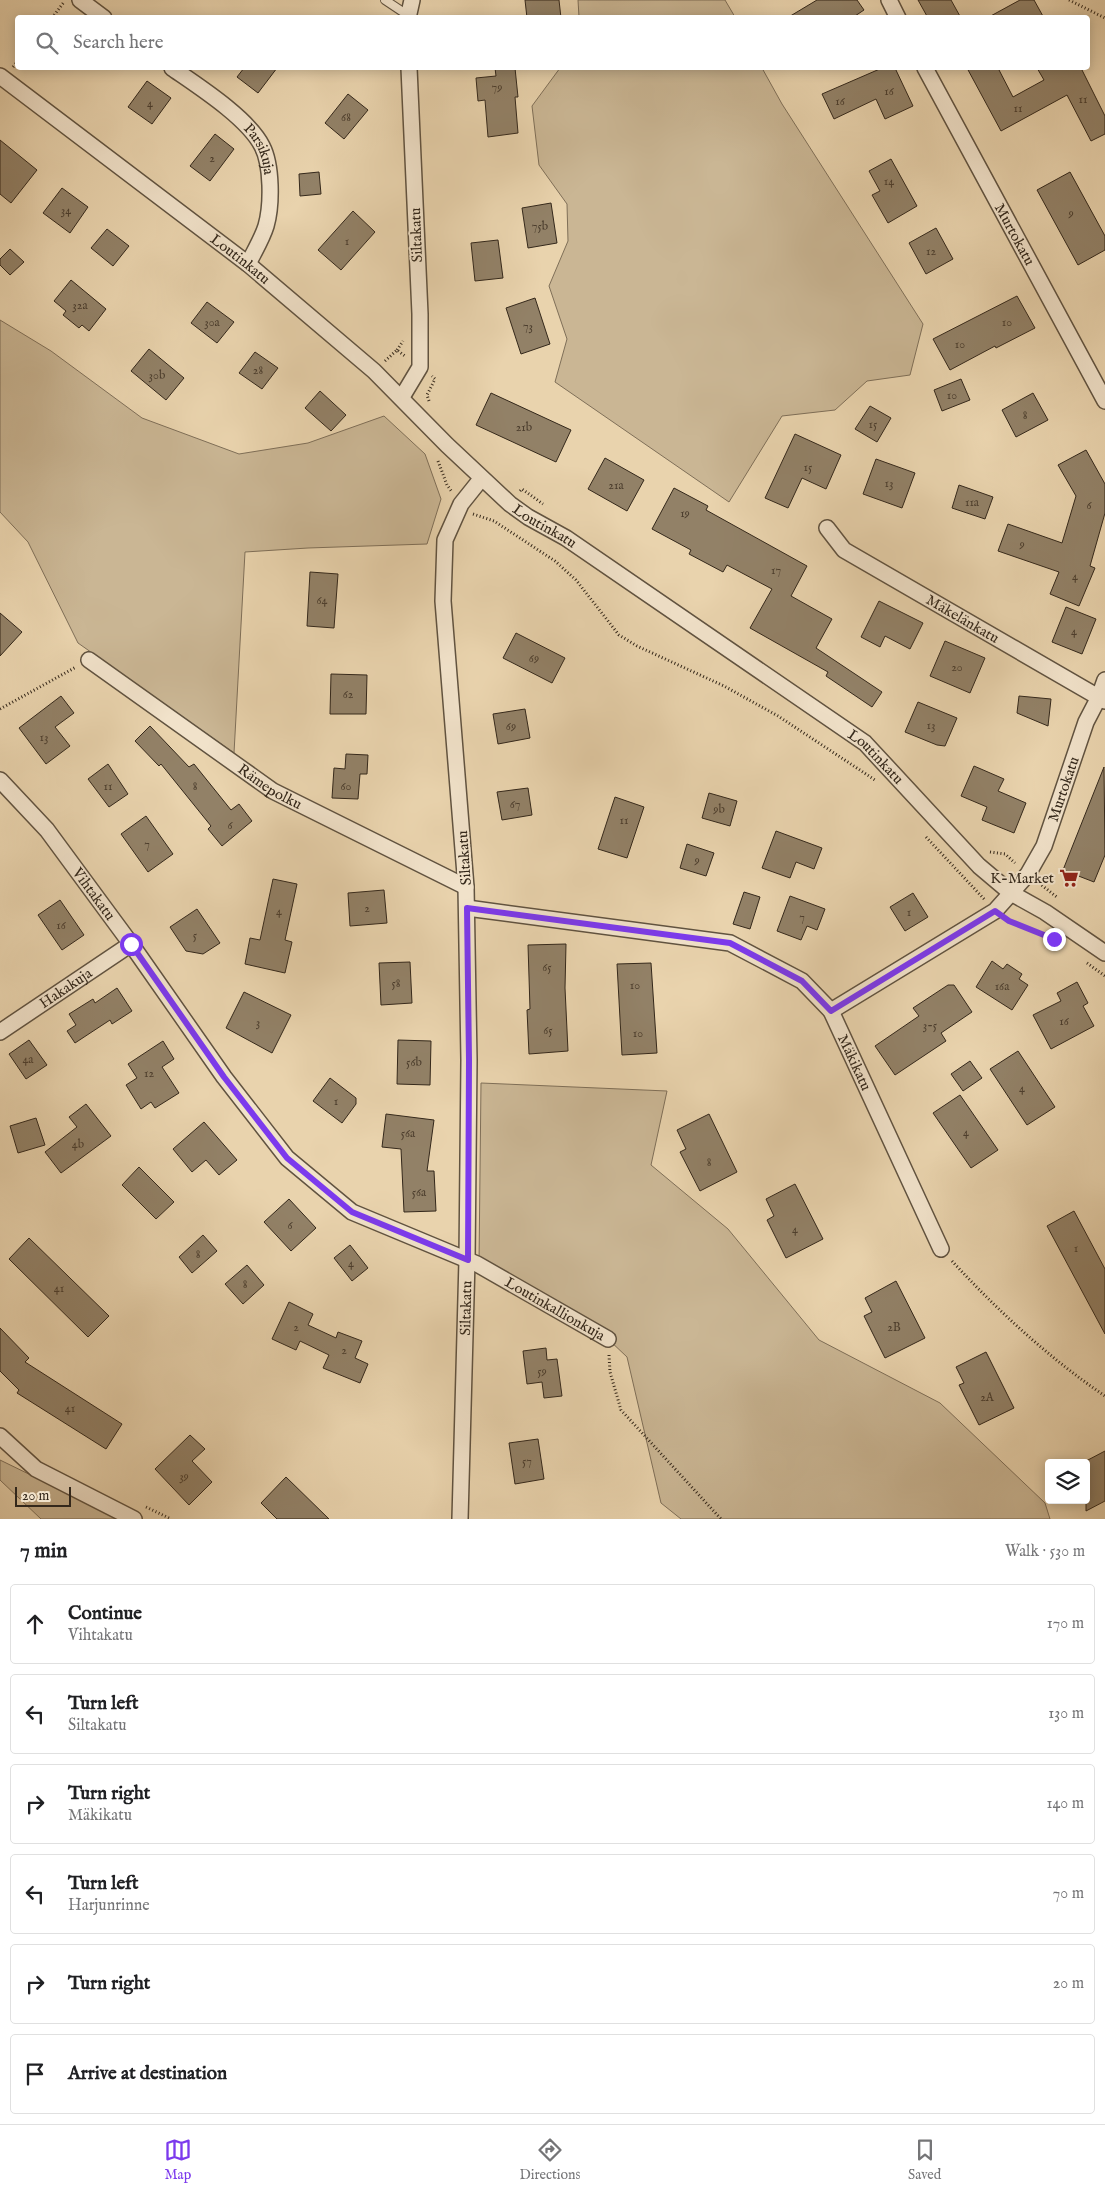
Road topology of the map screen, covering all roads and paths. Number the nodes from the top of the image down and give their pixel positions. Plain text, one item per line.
1 (66, 0) edge
2 (80, 0) edge
3 (386, 0) edge
4 (412, 0) edge
5 (889, 0) edge
6 (1069, 0) edge
7 (54, 15) edge
8 (100, 15) edge
9 (405, 15) edge
10 (408, 15) edge
11 (896, 15) edge
12 (1105, 18) edge
13 (175, 70) edge
14 (409, 70) edge
15 (926, 70) edge
16 (0, 76) edge
17 (248, 264) junction
18 (420, 367) junction
19 (402, 398) junction
20 (1105, 401) edge
21 (430, 407) dead end
22 (482, 479) junction
23 (515, 484) dead end
24 (522, 489) dead end
25 (827, 528) dead end
26 (89, 660) joint
27 (1105, 680) edge
28 (1102, 699) edge
29 (0, 709) edge
30 (0, 780) edge
31 (1005, 854) dead end
32 (1028, 874) junction
33 (466, 887) junction
34 (1011, 893) junction
35 (1063, 903) dead end
36 (467, 908) junction
37 (995, 911) junction
38 (1054, 939) dead end
39 (131, 944) junction
40 (1105, 953) edge
41 (1083, 960) dead end
42 (1105, 976) edge
43 (831, 1011) junction
44 (0, 1032) edge
45 (941, 1250) joint
46 (468, 1260) junction
47 (608, 1339) joint
48 (1105, 1396) edge
49 (0, 1436) edge
50 (134, 1519) edge
51 (460, 1519) edge
52 (721, 1519) edge

1 - 7 path
2 - 8 street
3 - 9 lane
4 - 10 street
5 - 11 street
6 - 12 path
13 - 17 street, Parsikuja
14 - 18 street, Siltakatu
15 - 20 street, Murtokatu
16 - 17 street, Loutinkatu
17 - 19 street, Loutinkatu
18 - 19 street
18 - 21 path
19 - 22 street, Loutinkatu
22 - 33 street, Siltakatu
22 - 34 street, Loutinkatu
23 - 24 path
25 - 28 street, Mäkelänkatu
26 - 29 path
26 - 33 street, Rämepolku
27 - 28 street, Murtokatu
28 - 32 street, Murtokatu
30 - 39 street, Vihtakatu
31 - 32 path
32 - 34 street, Murtokatu
32 - 35 path
33 - 36 street, Siltakatu
34 - 37 street, Murtokatu
34 - 40 street, Loutinkatu
36 - 43 street, Mäkikatu
36 - 46 street, Siltakatu
37 - 38 path
37 - 43 street, Murtokatu
39 - 44 street, Hakakuja
39 - 46 street, Vihtakatu
41 - 42 path
43 - 45 street, Mäkikatu
45 - 48 path
46 - 47 street, Loutinkallionkuja
46 - 51 street, Siltakatu
47 - 52 path, Loutinkallionkuja
49 - 50 street

